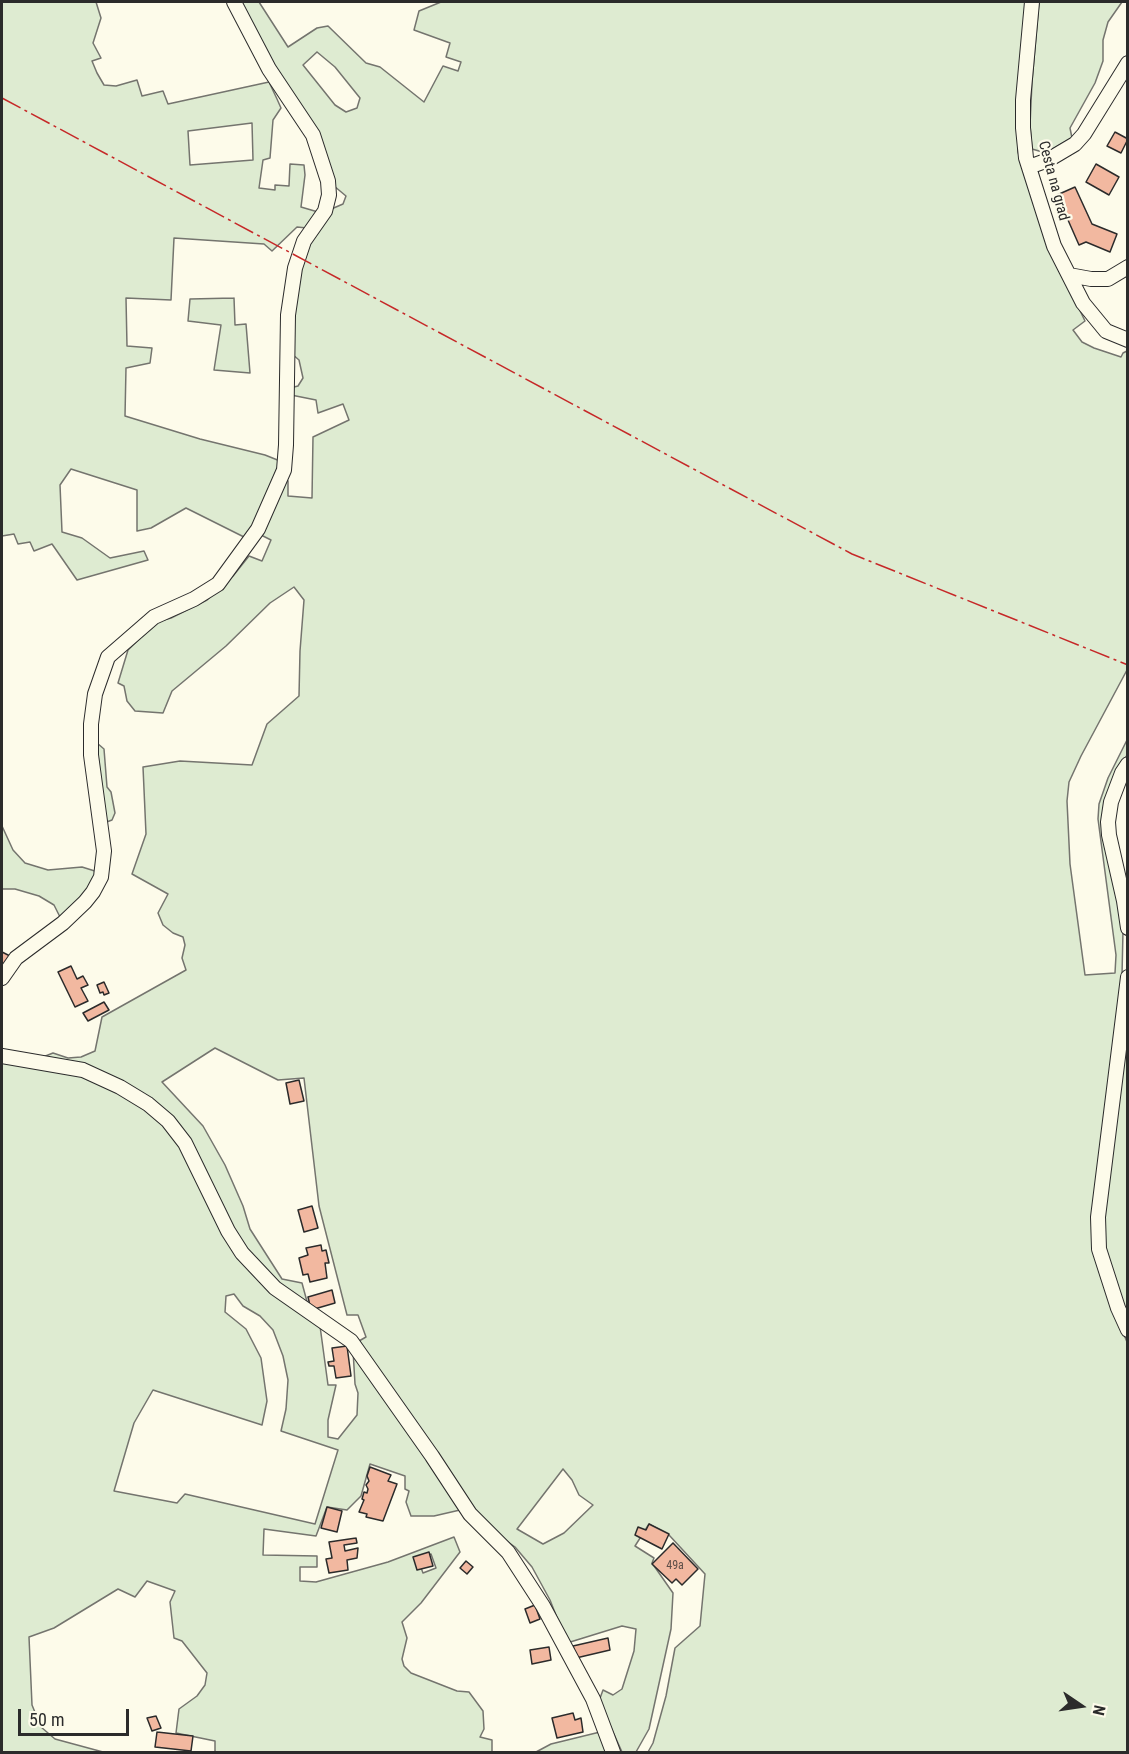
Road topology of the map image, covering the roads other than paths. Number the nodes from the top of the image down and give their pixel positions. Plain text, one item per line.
1 (234, 2) edge
2 (1032, 2) edge
3 (1128, 63) edge
4 (1029, 167) junction
5 (1128, 267) edge
6 (1069, 275) junction
7 (1128, 340) edge
8 (1128, 764) edge
9 (1128, 928) edge
10 (1128, 977) edge
11 (2, 978) edge
12 (2, 1056) edge
13 (1128, 1330) edge
14 (613, 1752) edge

1 - 11 street
2 - 4 street, Cesta na grad
3 - 4 street
4 - 6 street, Cesta na grad
5 - 6 street
6 - 7 street, Cesta na grad
8 - 9 street
10 - 13 street
12 - 14 street

